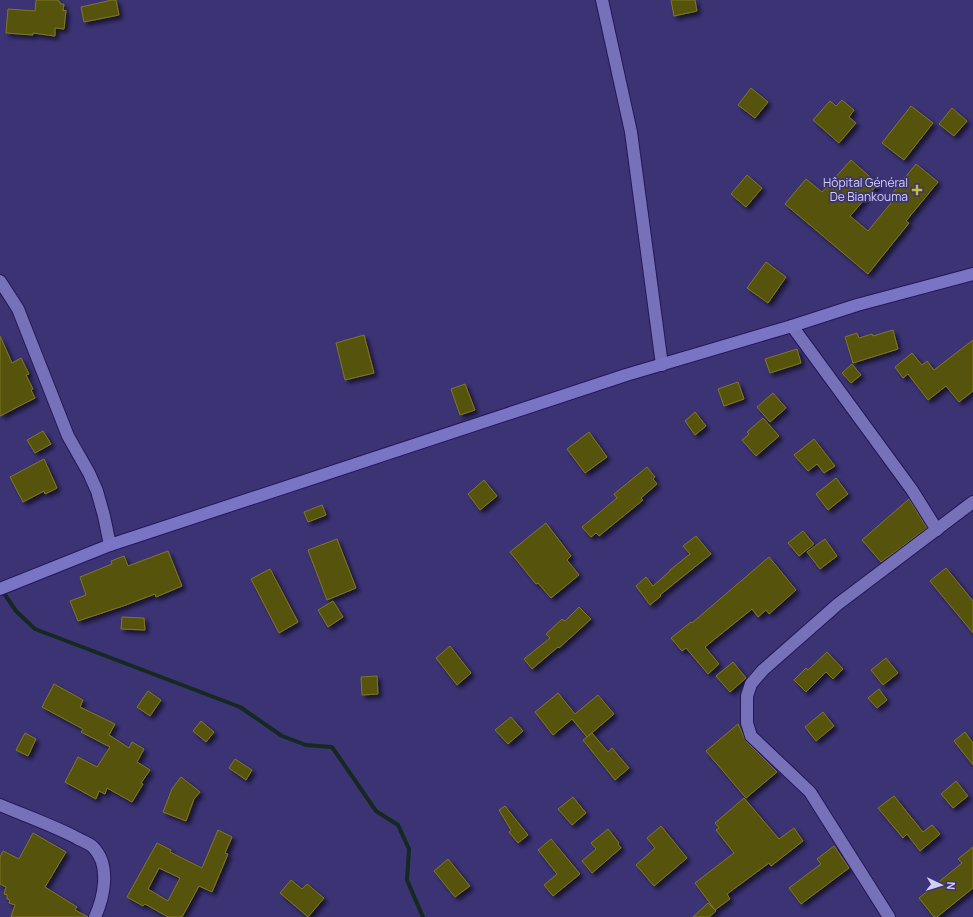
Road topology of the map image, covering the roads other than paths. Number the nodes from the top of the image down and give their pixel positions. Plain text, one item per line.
1 (602, 0) edge
2 (972, 277) edge
3 (0, 281) edge
4 (792, 326) junction
5 (662, 365) junction
6 (973, 502) edge
7 (936, 530) junction
8 (110, 545) junction
9 (0, 589) edge
10 (0, 805) edge
11 (95, 917) edge
12 (889, 917) edge

1 - 5 street
2 - 4 street
3 - 8 street
4 - 5 street
4 - 7 street
5 - 8 street
6 - 7 street
7 - 12 street
8 - 9 street
10 - 11 street

